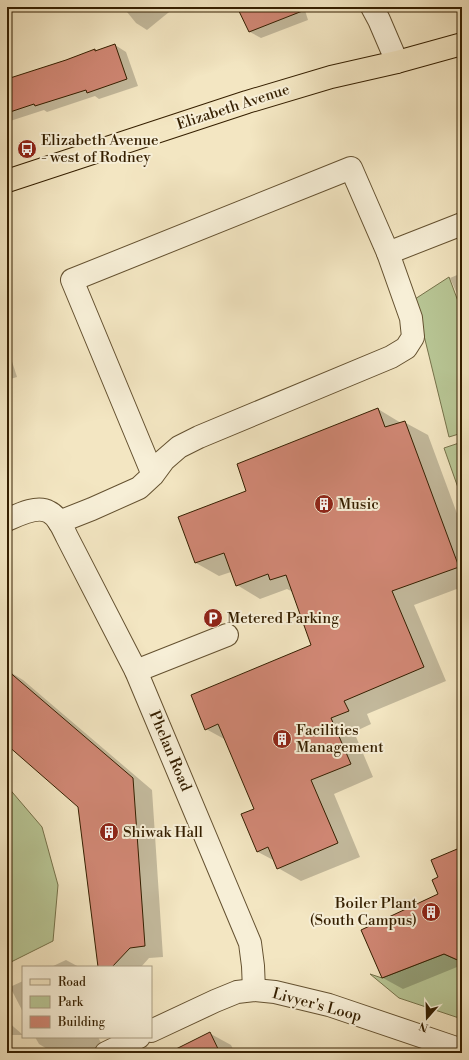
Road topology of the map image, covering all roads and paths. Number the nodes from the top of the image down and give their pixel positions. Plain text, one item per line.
1 (372, 7) edge
2 (462, 44) edge
3 (396, 62) junction
4 (7, 181) edge
5 (462, 224) edge
6 (388, 253) junction
7 (153, 475) junction
8 (7, 520) edge
9 (59, 522) junction
10 (228, 635) dead end
11 (136, 670) junction
12 (254, 990) junction
13 (152, 1031) edge
14 (137, 1038) edge
15 (462, 1050) edge
16 (106, 1053) edge

1 - 3 street
2 - 3 main road, Elizabeth Avenue
3 - 4 main road, Elizabeth Avenue
5 - 6 street
6 - 7 street
6 - 7 street
7 - 9 street
8 - 9 street
9 - 11 street, Phelan Road
10 - 11 street
11 - 12 street, Phelan Road
12 - 13 street, Livyer's Loop
12 - 15 street, Livyer's Loop
14 - 16 street

